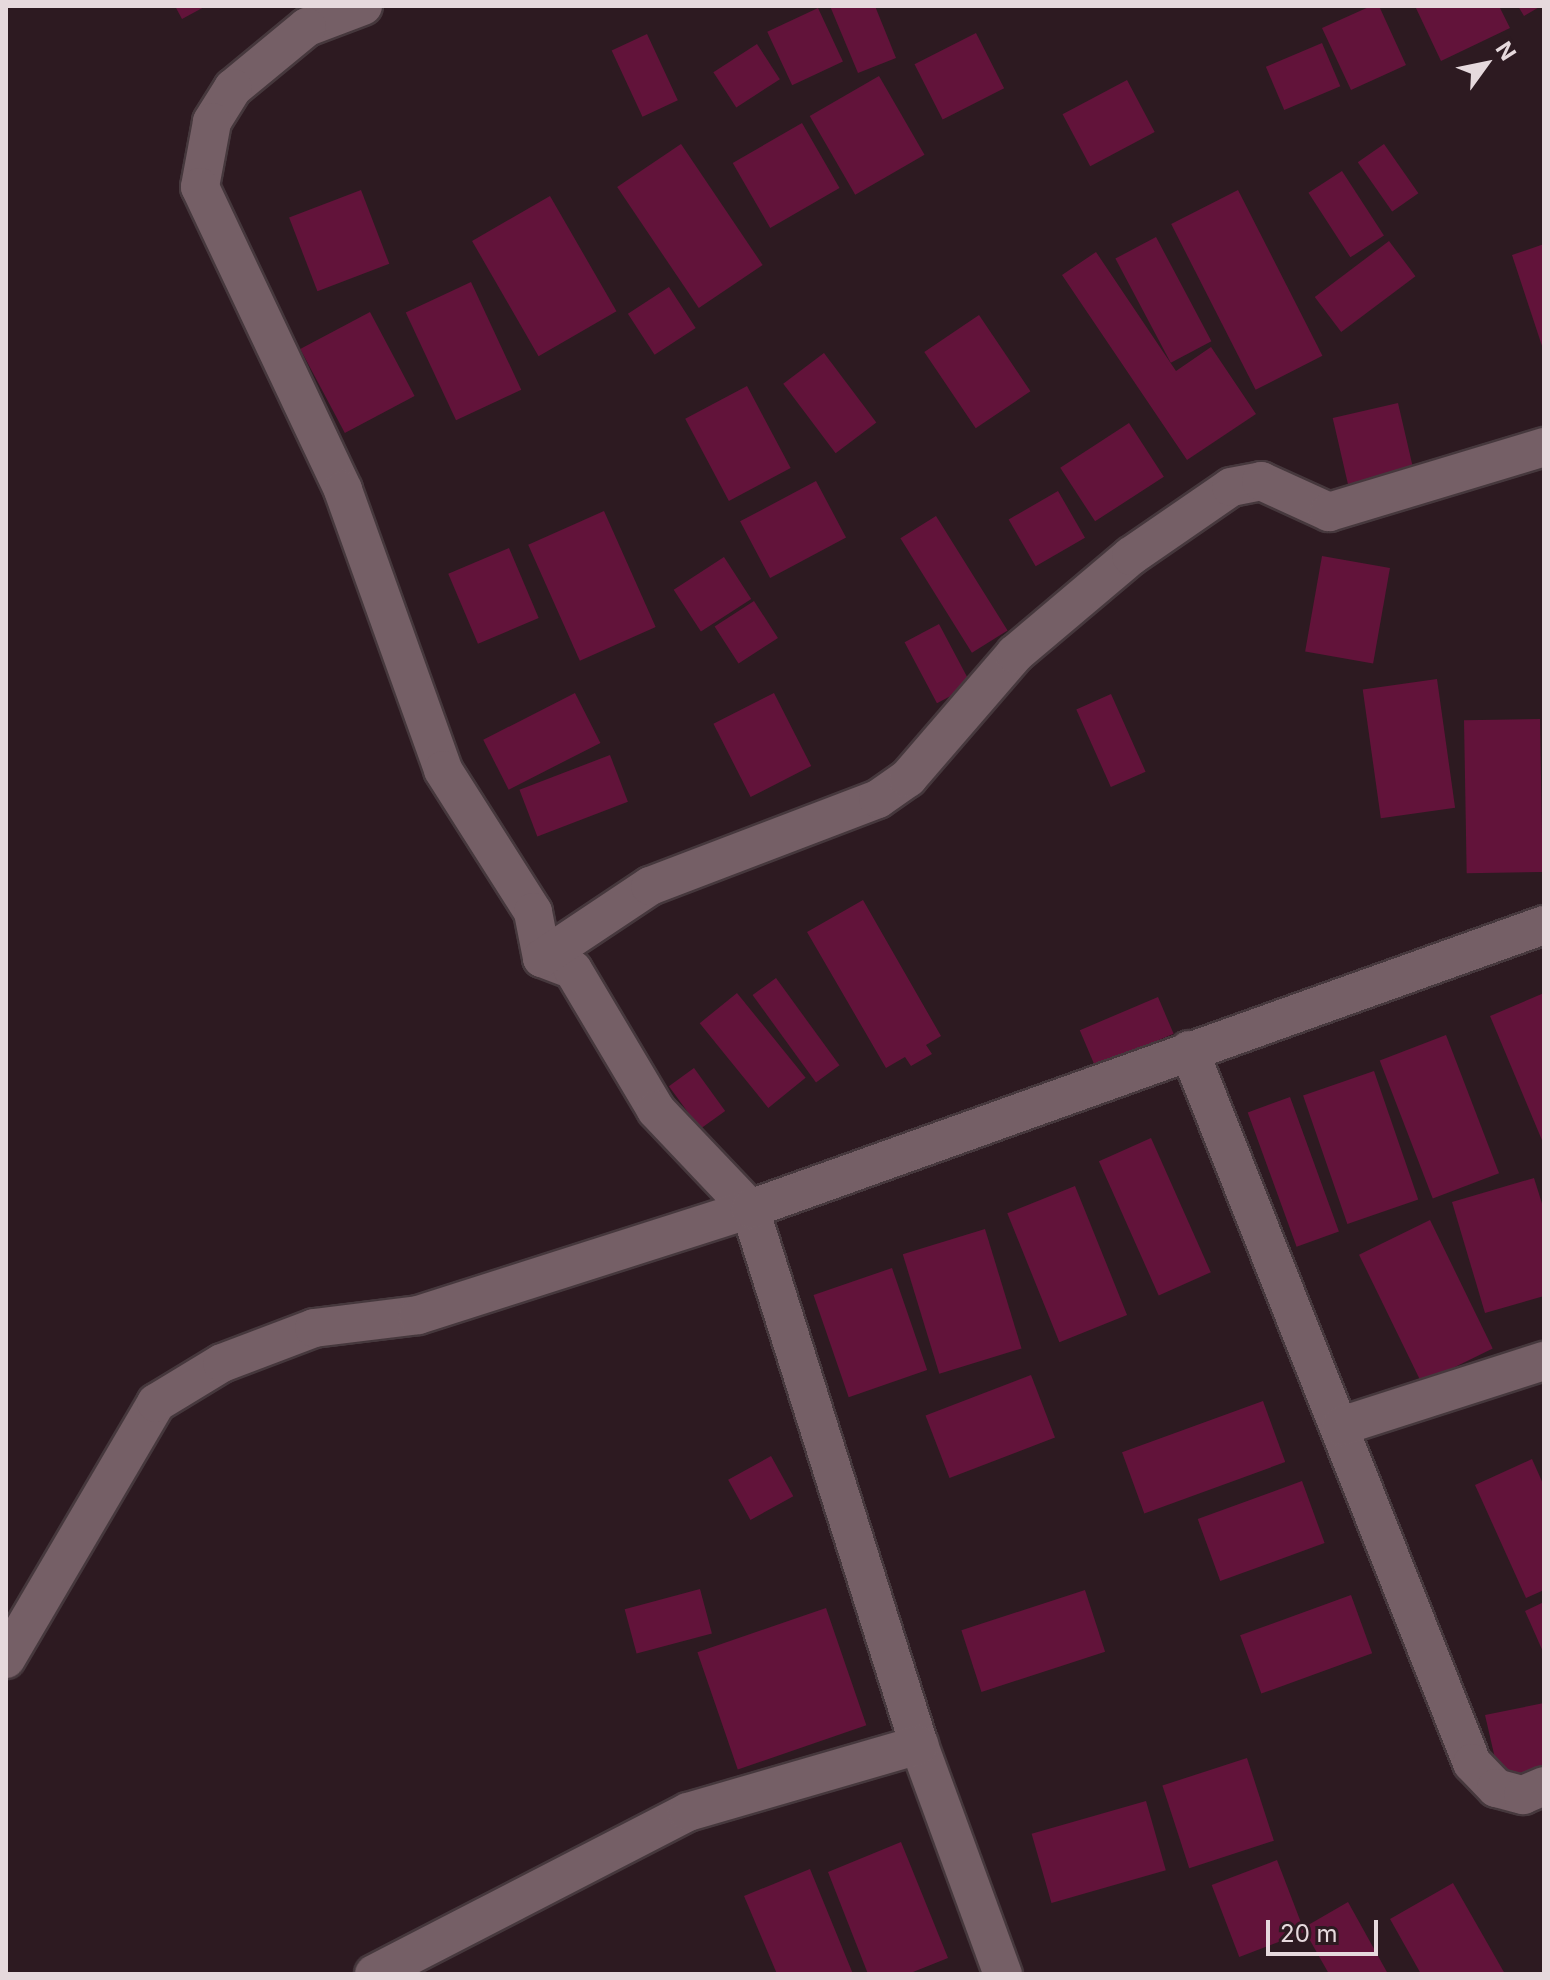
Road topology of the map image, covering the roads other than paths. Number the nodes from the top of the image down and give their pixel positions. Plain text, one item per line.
1 (363, 6) edge
2 (1544, 447) edge
3 (1544, 925) edge
4 (542, 958) junction
5 (1189, 1050) junction
6 (750, 1209) junction
7 (1544, 1361) edge
8 (1341, 1426) junction
9 (6, 1659) edge
10 (919, 1745) junction
11 (1544, 1786) edge
12 (374, 1974) edge
13 (1003, 1974) edge

1 - 4 street
2 - 4 street
3 - 5 street
4 - 6 street
5 - 6 street
5 - 8 street
6 - 9 street
6 - 10 street
7 - 8 street
8 - 11 street
10 - 12 street
10 - 13 street

